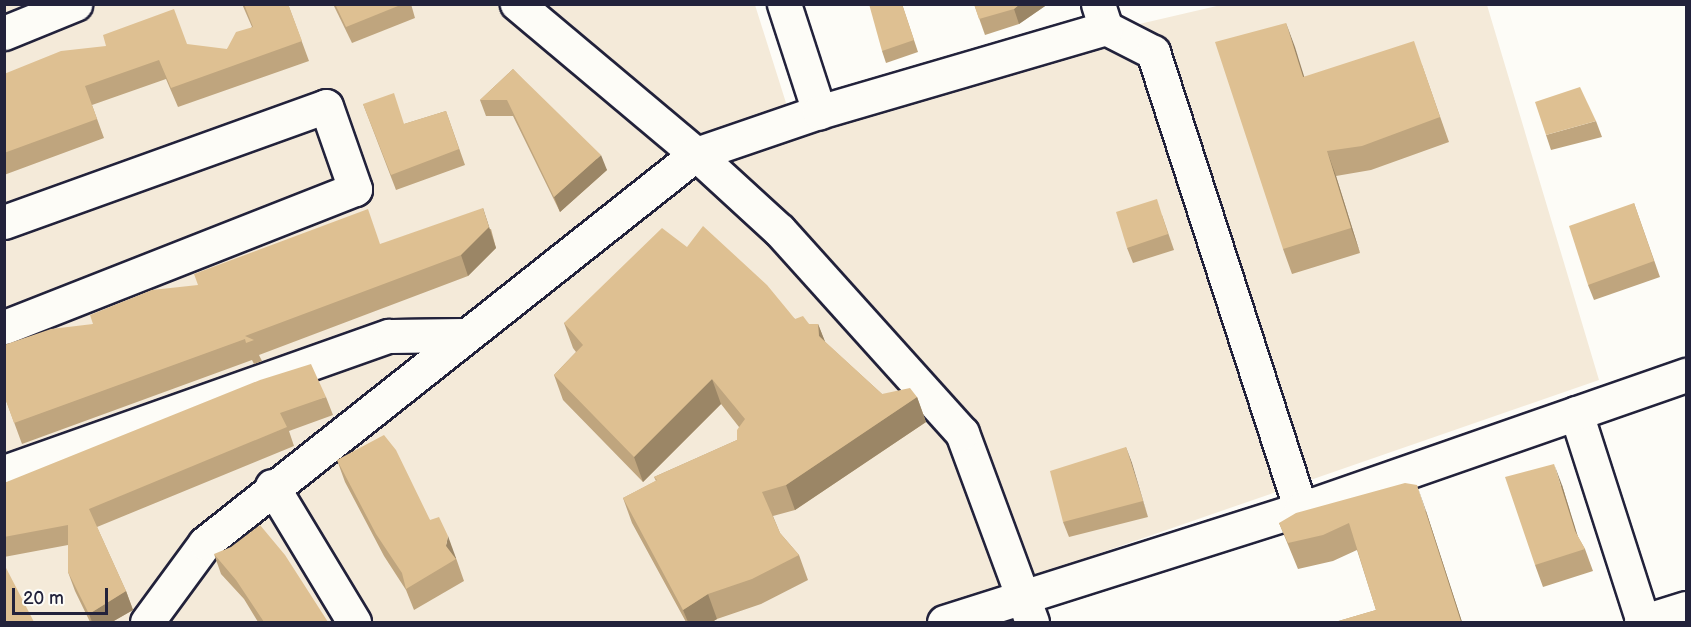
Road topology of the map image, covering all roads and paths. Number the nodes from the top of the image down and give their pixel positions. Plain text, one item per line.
1 (75, 4) edge
2 (517, 4) edge
3 (784, 4) edge
4 (1102, 16) edge
5 (4, 33) edge
6 (819, 112) junction
7 (696, 154) junction
8 (4, 222) edge
9 (4, 327) edge
10 (465, 335) junction
11 (1686, 375) edge
12 (1576, 413) junction
13 (4, 472) edge
14 (272, 486) junction
15 (1301, 509) junction
16 (1686, 608) edge
17 (1028, 610) edge
18 (147, 622) edge
19 (354, 622) edge
20 (944, 622) edge
21 (1642, 622) edge

1 - 5 street
2 - 7 street
3 - 6 street
4 - 6 street
4 - 15 street
6 - 7 street
7 - 10 street
7 - 17 street
8 - 9 street
10 - 13 street
10 - 14 street
11 - 12 street
12 - 15 street
12 - 21 street
14 - 18 street
14 - 19 street
15 - 17 street
16 - 21 street
17 - 20 street

